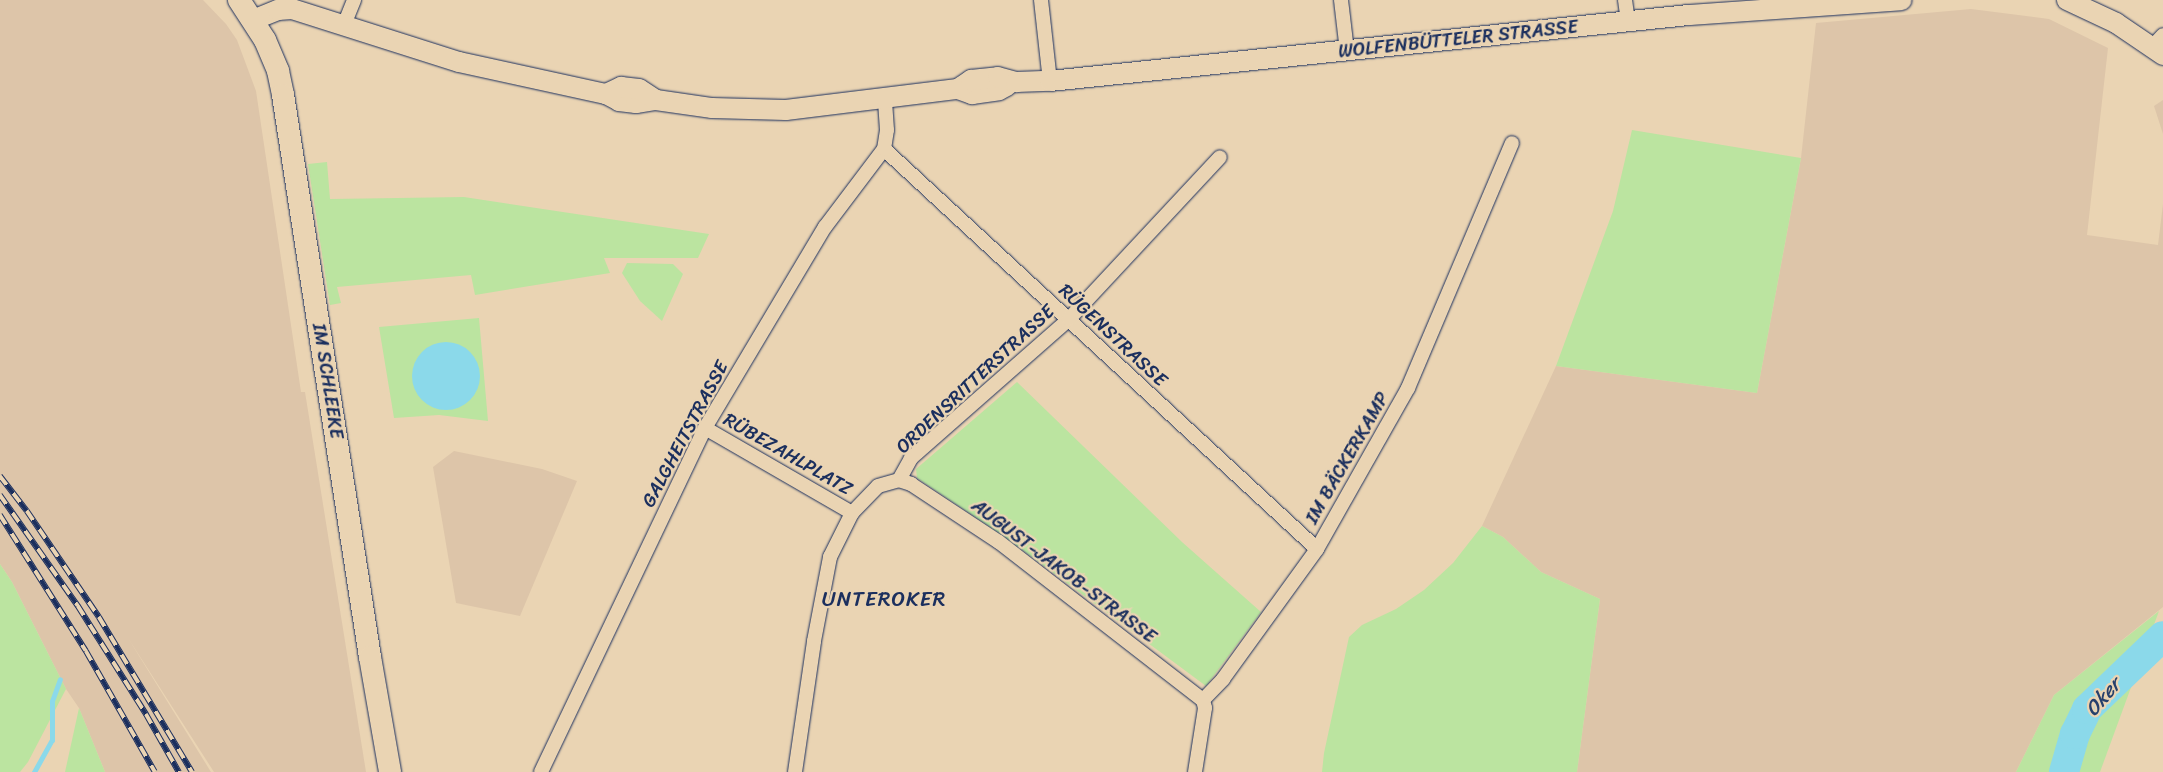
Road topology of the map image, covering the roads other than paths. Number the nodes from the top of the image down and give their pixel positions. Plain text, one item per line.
1 (239, 0) edge
2 (354, 0) edge
3 (1041, 0) edge
4 (1341, 0) edge
5 (1625, 0) edge
6 (1901, 0) edge
7 (2067, 0) edge
8 (253, 20) junction
9 (1628, 22) junction
10 (344, 26) junction
11 (2159, 46) edge
12 (1347, 51) junction
13 (1050, 81) junction
14 (885, 99) junction
15 (1512, 143) dead end
16 (884, 149) junction
17 (1220, 157) dead end
18 (1069, 319) junction
19 (705, 428) junction
20 (899, 480) junction
21 (852, 513) junction
22 (1317, 549) junction
23 (1203, 700) junction
24 (390, 772) edge
25 (541, 772) edge
26 (795, 772) edge
27 (1195, 772) edge

1 - 8 main road, IM SCHLEEKE
2 - 10 street
3 - 13 street
4 - 12 street
5 - 9 street
6 - 9 main road, WOLFENBÜTTELER STRASSE
7 - 11 main road
8 - 10 main road, WOLFENBÜTTELER STRASSE
8 - 24 main road, IM SCHLEEKE
9 - 12 main road, WOLFENBÜTTELER STRASSE
10 - 14 main road, WOLFENBÜTTELER STRASSE
12 - 13 main road, WOLFENBÜTTELER STRASSE
13 - 14 main road, WOLFENBÜTTELER STRASSE
14 - 16 street
15 - 22 street, IM BÄCKERKAMP
16 - 18 street, RÜGENSTRASSE
16 - 19 street, GALGHEITSTRASSE
17 - 18 street, ORDENSRITTERSTRASSE
18 - 20 street, ORDENSRITTERSTRASSE
18 - 22 street, RÜGENSTRASSE
19 - 21 street, RÜBEZAHLPLATZ
19 - 25 street, GALGHEITSTRASSE
20 - 21 street, ORDENSRITTERSTRASSE
20 - 23 street, AUGUST-JAKOB-STRASSE
21 - 26 street, ORDENSRITTERSTRASSE
22 - 23 street, IM BÄCKERKAMP
23 - 27 street

